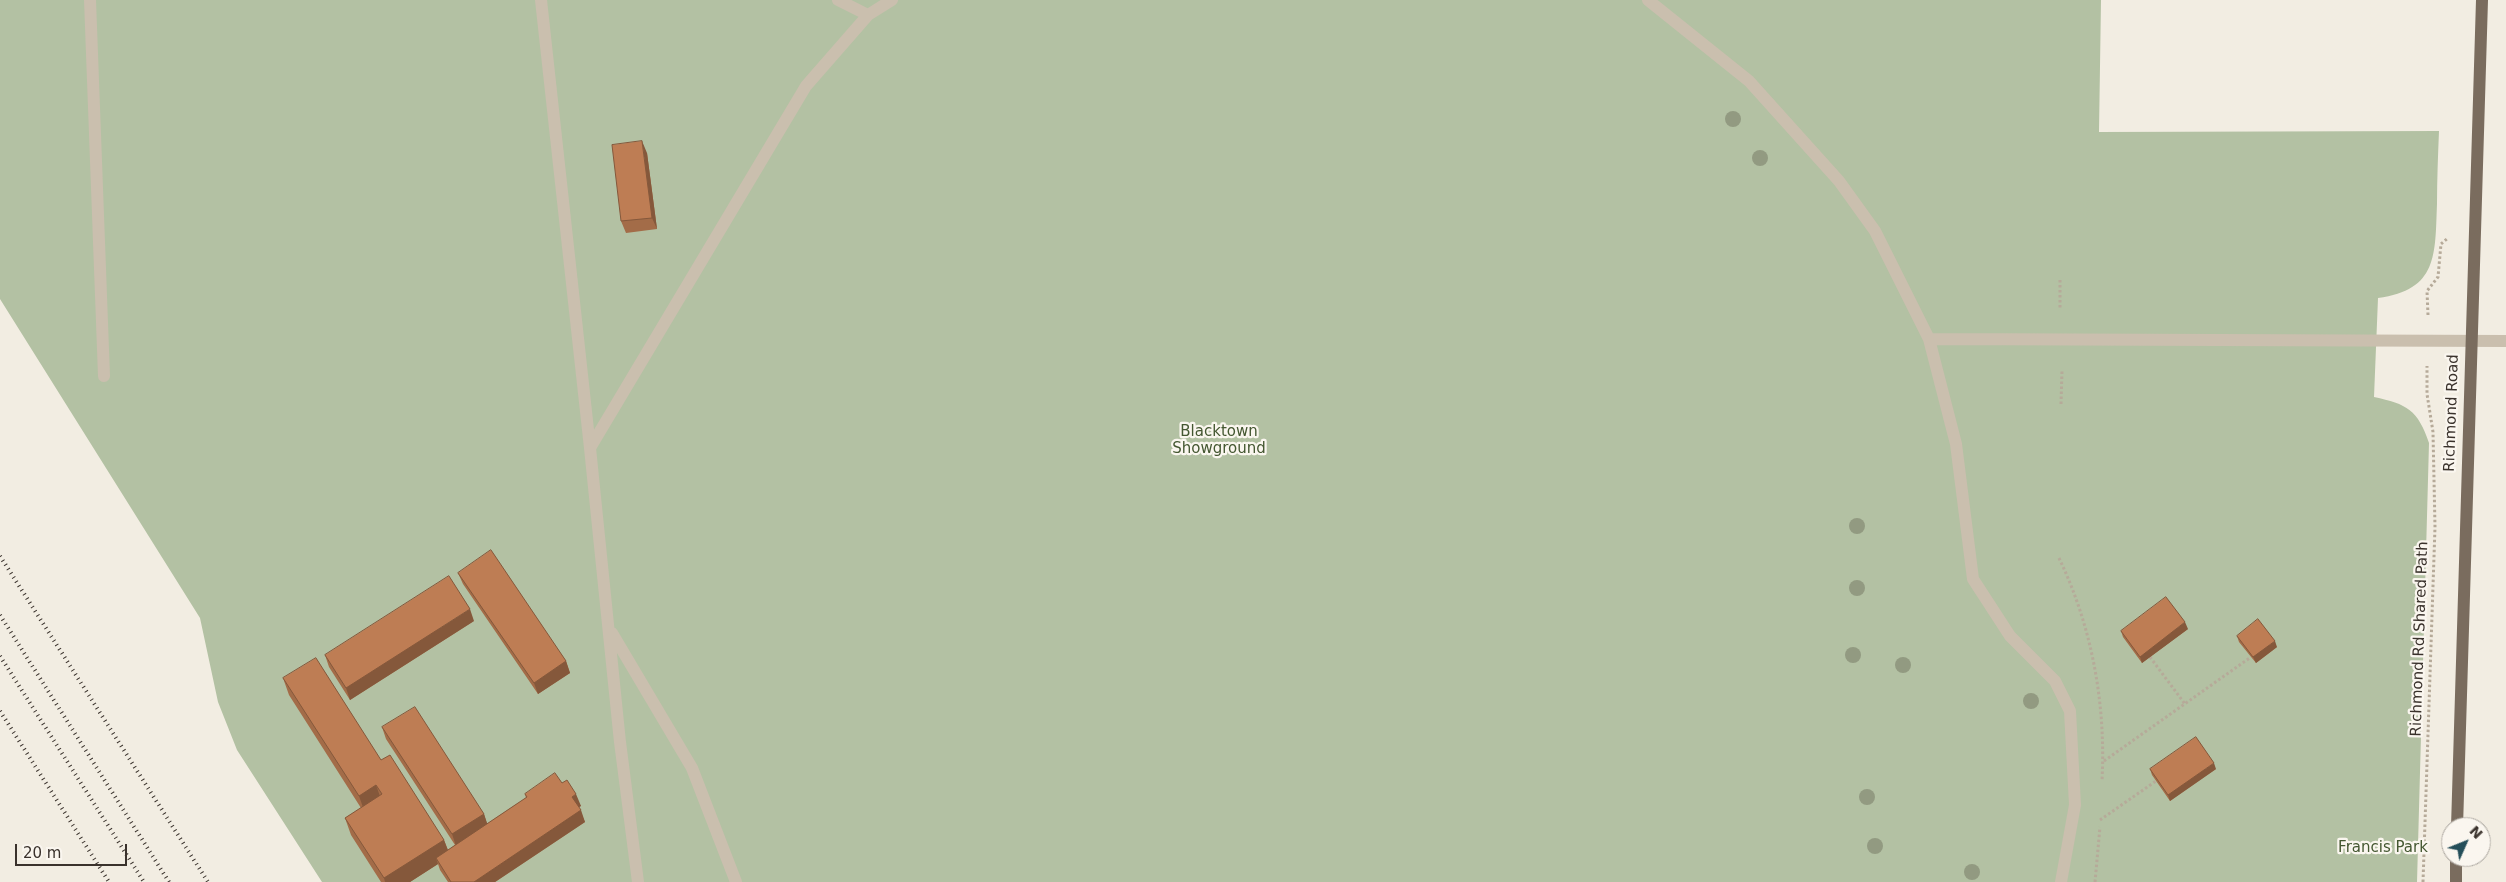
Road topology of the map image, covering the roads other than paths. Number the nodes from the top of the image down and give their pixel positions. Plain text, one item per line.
1 (90, 0) edge
2 (540, 0) edge
3 (838, 0) edge
4 (892, 0) edge
5 (1648, 0) edge
6 (2482, 0) edge
7 (868, 15) junction
8 (1929, 339) junction
9 (2471, 341) junction
10 (2506, 341) edge
11 (104, 376) dead end
12 (590, 448) junction
13 (609, 628) junction
14 (2457, 817) edge
15 (2456, 867) edge
16 (638, 882) edge
17 (736, 882) edge
18 (2061, 882) edge
19 (2456, 882) edge

1 - 11 lane
2 - 12 lane
3 - 7 lane
4 - 7 lane
5 - 8 lane
6 - 9 main road, Richmond Road
7 - 12 lane
8 - 9 lane
8 - 18 lane
9 - 10 lane
9 - 14 main road, Richmond Road
12 - 13 lane
13 - 16 lane
13 - 17 lane
15 - 19 main road

